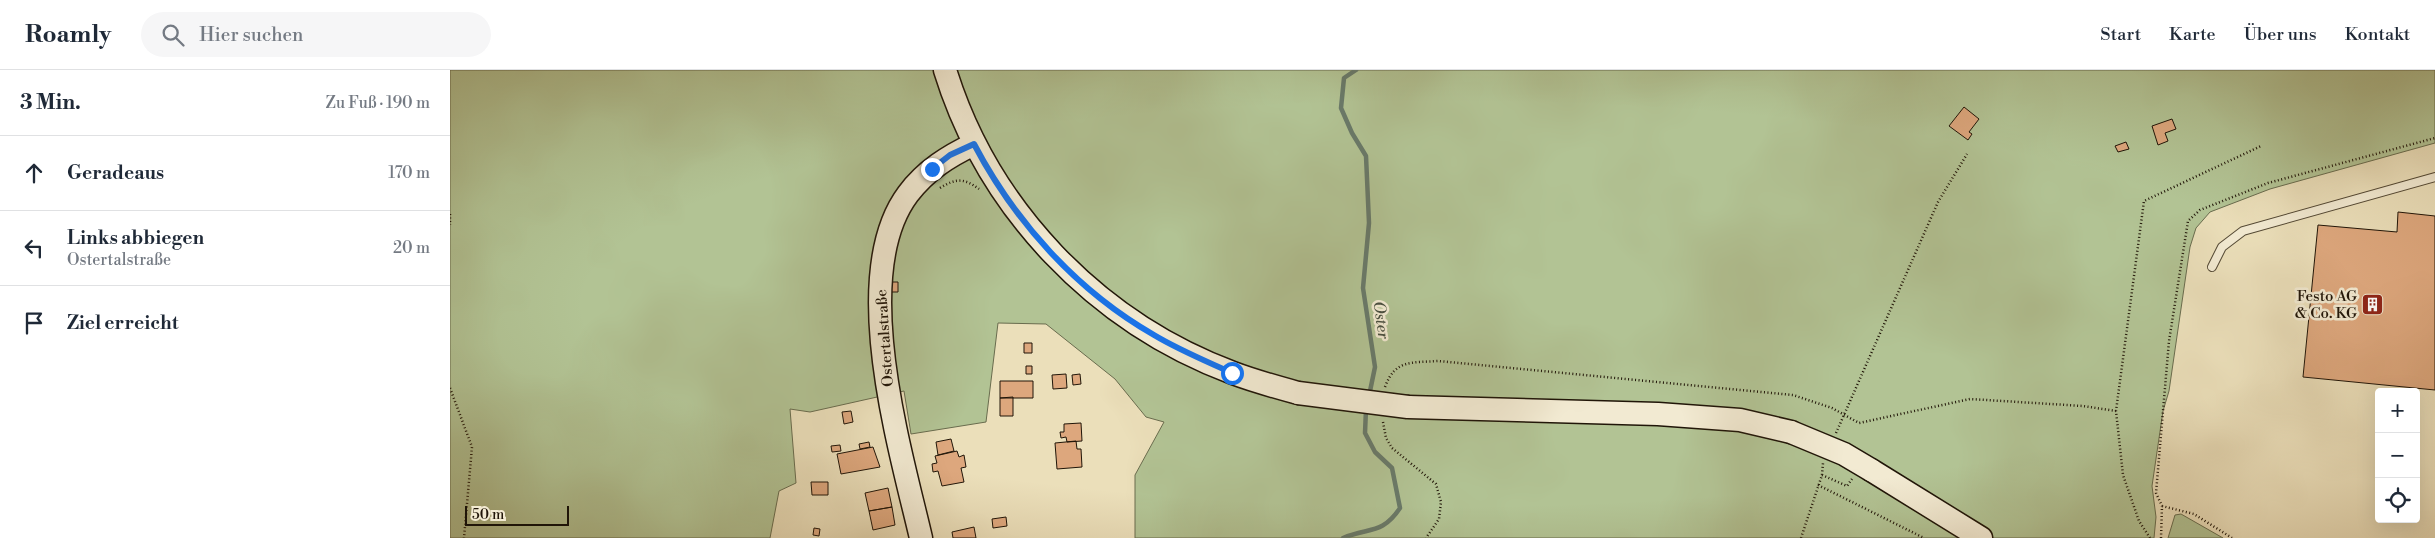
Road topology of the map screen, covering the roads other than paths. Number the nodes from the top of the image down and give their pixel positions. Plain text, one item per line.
1 (945, 70) edge
2 (974, 144) junction
3 (2435, 177) edge
4 (2212, 267) dead end
5 (921, 538) edge
6 (1981, 538) edge

1 - 2 main road
2 - 5 main road, Ostertalstraße
2 - 6 main road, bridge
3 - 4 lane

